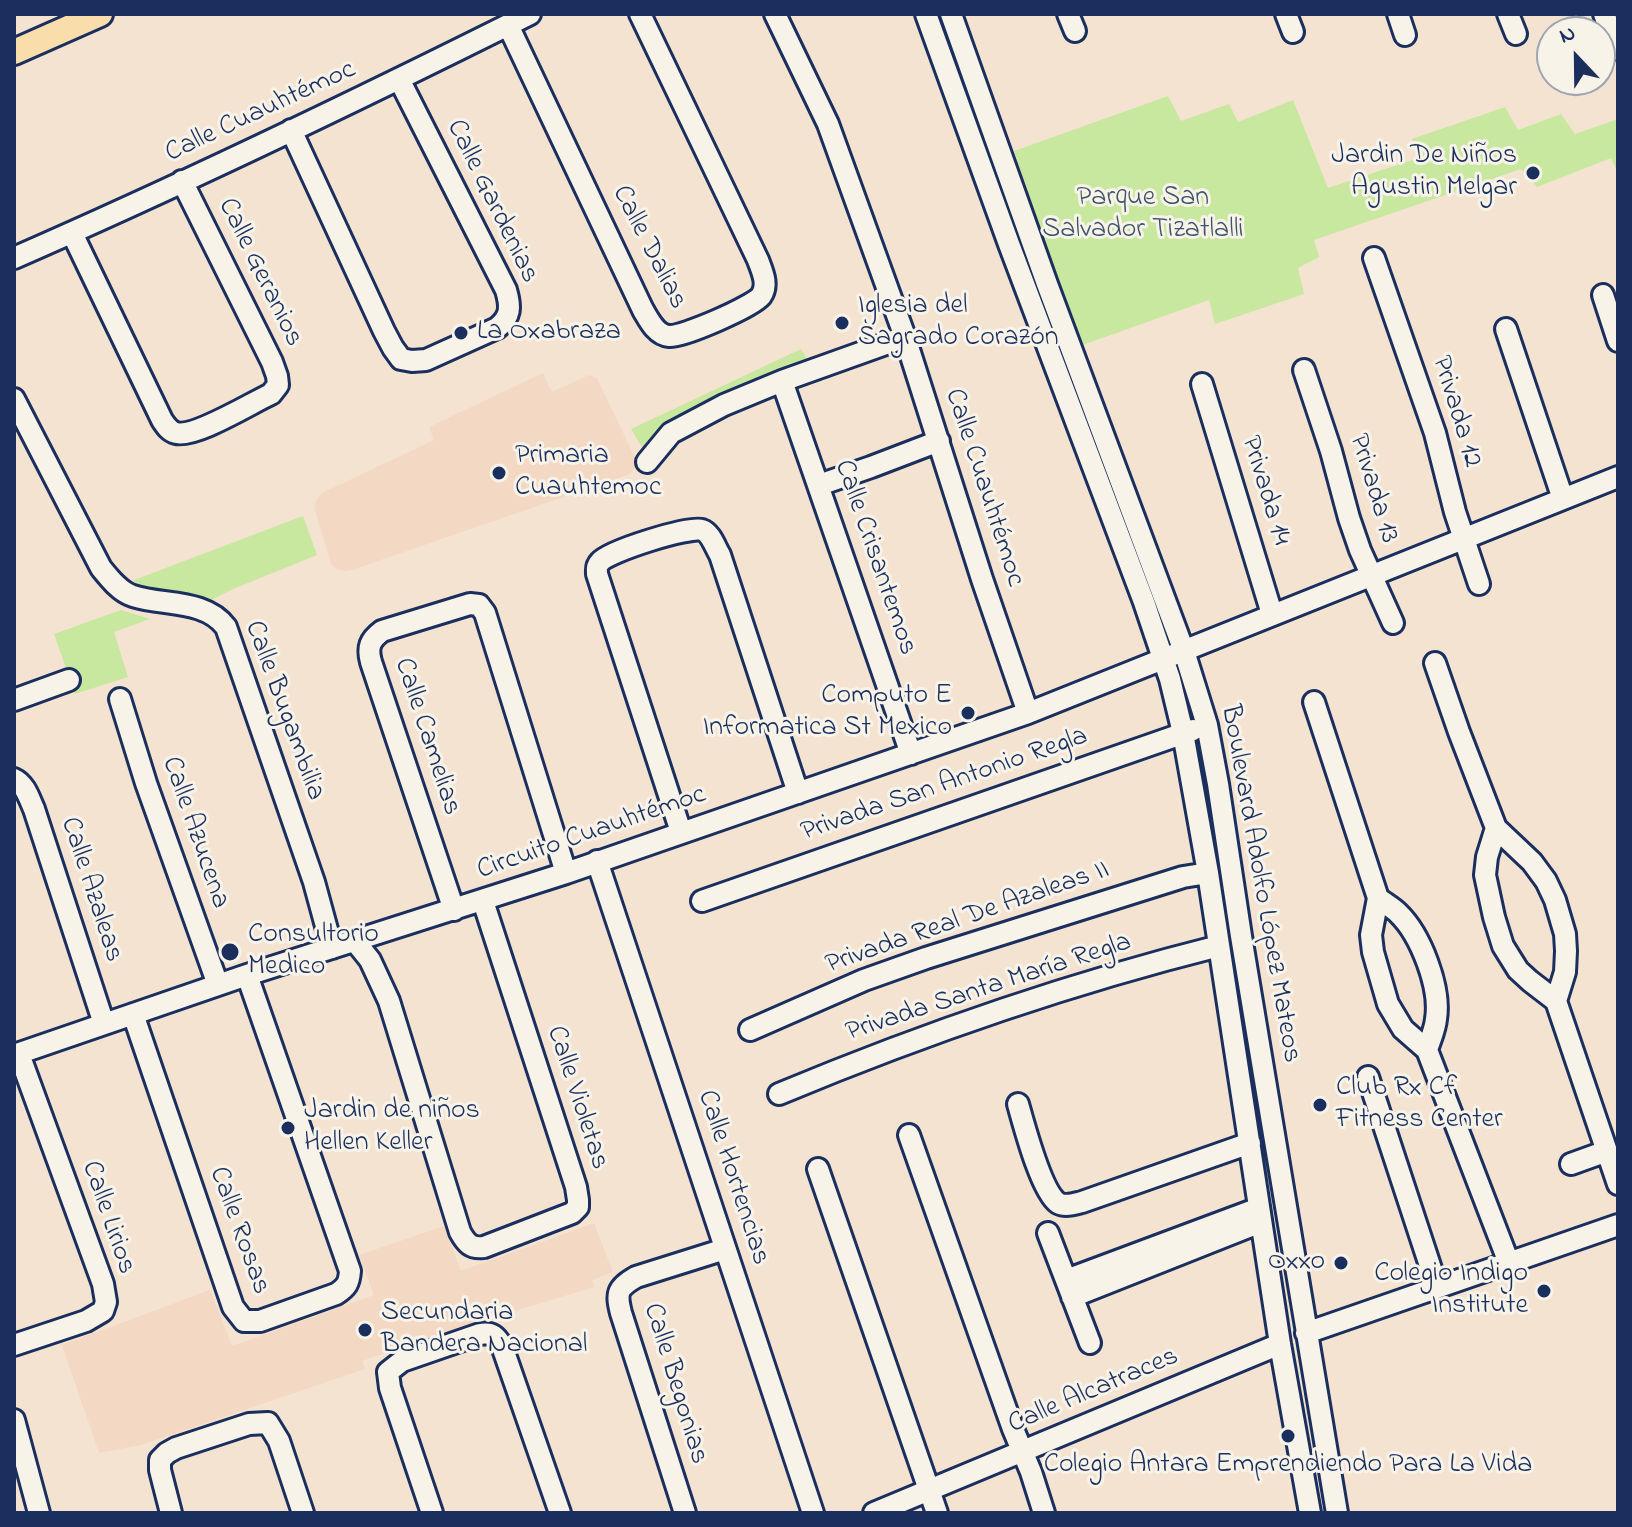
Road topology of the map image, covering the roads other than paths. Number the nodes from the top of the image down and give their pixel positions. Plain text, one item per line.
1 (100, 14) edge
2 (530, 14) edge
3 (640, 14) edge
4 (775, 14) edge
5 (926, 14) edge
6 (951, 14) edge
7 (1398, 14) edge
8 (1508, 14) edge
9 (1604, 14) edge
10 (508, 25) junction
11 (1516, 34) dead end
12 (1405, 35) dead end
13 (1618, 49) edge
14 (14, 52) edge
15 (399, 79) junction
16 (291, 130) junction
17 (182, 181) junction
18 (72, 233) junction
19 (1031, 237) junction
20 (1009, 244) junction
21 (14, 258) edge
22 (1374, 258) dead end
23 (1603, 295) dead end
24 (1506, 329) dead end
25 (905, 337) junction
26 (1618, 341) edge
27 (1304, 370) dead end
28 (782, 381) junction
29 (1202, 384) dead end
30 (14, 399) edge
31 (939, 441) junction
32 (647, 462) dead end
33 (1618, 477) edge
34 (819, 485) junction
35 (1563, 499) junction
36 (1464, 538) junction
37 (1371, 575) junction
38 (1479, 584) dead end
39 (1272, 614) junction
40 (1393, 623) dead end
41 (1184, 651) junction
42 (1164, 660) junction
43 (1435, 663) dead end
44 (69, 680) dead end
45 (120, 699) dead end
46 (14, 700) edge
47 (1314, 702) dead end
48 (1028, 713) junction
49 (1207, 725) junction
50 (1183, 733) junction
51 (911, 754) junction
52 (14, 779) edge
53 (798, 793) junction
54 (1496, 828) junction
55 (681, 832) junction
56 (597, 861) junction
57 (566, 873) junction
58 (1208, 873) junction
59 (1378, 898) junction
60 (483, 901) junction
61 (702, 901) dead end
62 (454, 910) junction
63 (354, 940) junction
64 (1219, 946) junction
65 (332, 948) junction
66 (247, 975) junction
67 (218, 985) junction
68 (1556, 1001) junction
69 (133, 1014) junction
70 (104, 1024) junction
71 (750, 1030) dead end
72 (1427, 1050) junction
73 (16, 1055) edge
74 (1368, 1077) dead end
75 (779, 1094) dead end
76 (1018, 1104) dead end
77 (909, 1135) dead end
78 (1250, 1143) junction
79 (1607, 1151) junction
80 (1571, 1164) dead end
81 (818, 1169) dead end
82 (1618, 1184) edge
83 (1260, 1215) junction
84 (1618, 1225) edge
85 (1048, 1233) dead end
86 (725, 1249) junction
87 (1509, 1263) junction
88 (1437, 1287) junction
89 (1069, 1289) junction
90 (1306, 1333) junction
91 (1090, 1343) dead end
92 (1280, 1344) junction
93 (14, 1345) edge
94 (16, 1431) edge
95 (1022, 1452) junction
96 (19, 1459) edge
97 (928, 1490) junction
98 (39, 1513) edge
99 (171, 1513) edge
100 (303, 1513) edge
101 (432, 1513) edge
102 (560, 1513) edge
103 (685, 1513) edge
104 (813, 1513) edge
105 (874, 1513) edge
106 (937, 1513) edge
107 (1044, 1513) edge
108 (1310, 1513) edge
109 (1337, 1513) edge

1 - 14 main road
2 - 10 street, Calle Cuauhtémoc
3 - 10 street, Calle Dalias
4 - 25 street, Calle Cuauhtémoc
5 - 20 street, Boulevard Adolfo López Mateos
6 - 19 street, Boulevard Adolfo López Mateos
7 - 12 street
8 - 11 street
9 - 13 street
10 - 15 street, Calle Cuauhtémoc
15 - 16 street, Calle Cuauhtémoc
15 - 16 street, Calle Gardenias
16 - 17 street, Calle Cuauhtémoc
17 - 18 street, Calle Cuauhtémoc
17 - 18 street, Calle Geranios
18 - 21 street, Calle Cuauhtémoc
19 - 20 street
19 - 41 street, Boulevard Adolfo López Mateos
20 - 42 street, Boulevard Adolfo López Mateos
22 - 36 street, Privada 12
23 - 26 street
24 - 35 street
25 - 28 street
25 - 31 street, Calle Cuauhtémoc
27 - 37 street, Privada 13
28 - 32 street
28 - 34 street, Calle Crisantemos
29 - 39 street, Privada 14
30 - 65 street, Calle Bugambilia
31 - 34 street
31 - 48 street, Calle Cuauhtémoc
33 - 35 street
34 - 51 street, Calle Crisantemos
35 - 36 street
36 - 37 street
36 - 38 street, Privada 12
37 - 39 street
37 - 40 street, Privada 13
39 - 41 street
41 - 42 street, Circuito Cuauhtémoc
41 - 49 street, Boulevard Adolfo López Mateos
42 - 48 street, Circuito Cuauhtémoc
42 - 50 street, Boulevard Adolfo López Mateos
43 - 54 street
44 - 46 street
45 - 67 street, Calle Azucena
47 - 59 street
48 - 51 street, Circuito Cuauhtémoc
49 - 50 street, Privada San Antonio Regla
49 - 90 street, Boulevard Adolfo López Mateos
50 - 58 street, Boulevard Adolfo López Mateos
50 - 61 street, Privada San Antonio Regla
51 - 53 street, Circuito Cuauhtémoc
52 - 70 street, Calle Azaleas
53 - 55 street, Circuito Cuauhtémoc
53 - 55 street
54 - 68 street
54 - 68 street
55 - 56 street, Circuito Cuauhtémoc
56 - 57 street, Circuito Cuauhtémoc
56 - 86 street, Calle Hortencias
57 - 60 street, Circuito Cuauhtémoc
57 - 62 street, Calle Camelias
58 - 64 street, Boulevard Adolfo López Mateos
58 - 71 street, Privada Real De Azaleas II
59 - 72 street
59 - 72 street
60 - 62 street, Circuito Cuauhtémoc
60 - 63 street, Calle Violetas
62 - 63 street, Circuito Cuauhtémoc
63 - 65 street, Circuito Cuauhtémoc
64 - 75 street, Privada Santa María Regla
64 - 78 street, Boulevard Adolfo López Mateos
65 - 66 street, Circuito Cuauhtémoc
66 - 67 street, Circuito Cuauhtémoc
66 - 69 street, Calle Rosas
67 - 69 street, Circuito Cuauhtémoc
68 - 79 street
69 - 70 street, Circuito Cuauhtémoc
70 - 73 street, Circuito Cuauhtémoc
72 - 87 street
73 - 93 street, Calle Lirios
74 - 88 street
76 - 78 street
77 - 95 street
78 - 83 street, Boulevard Adolfo López Mateos
79 - 80 street
79 - 82 street
81 - 97 street
83 - 89 street
83 - 92 street, Boulevard Adolfo López Mateos
84 - 87 street
85 - 89 street
86 - 103 street, Calle Begonias
86 - 104 street, Calle Hortencias
87 - 88 street
88 - 90 street
89 - 91 street
90 - 109 street, Boulevard Adolfo López Mateos
92 - 95 street, Calle Alcatraces
92 - 108 street, Boulevard Adolfo López Mateos
94 - 96 street
95 - 97 street, Calle Alcatraces
95 - 107 street
96 - 98 street
97 - 105 street, Calle Alcatraces
97 - 106 street
99 - 100 street
101 - 102 street

